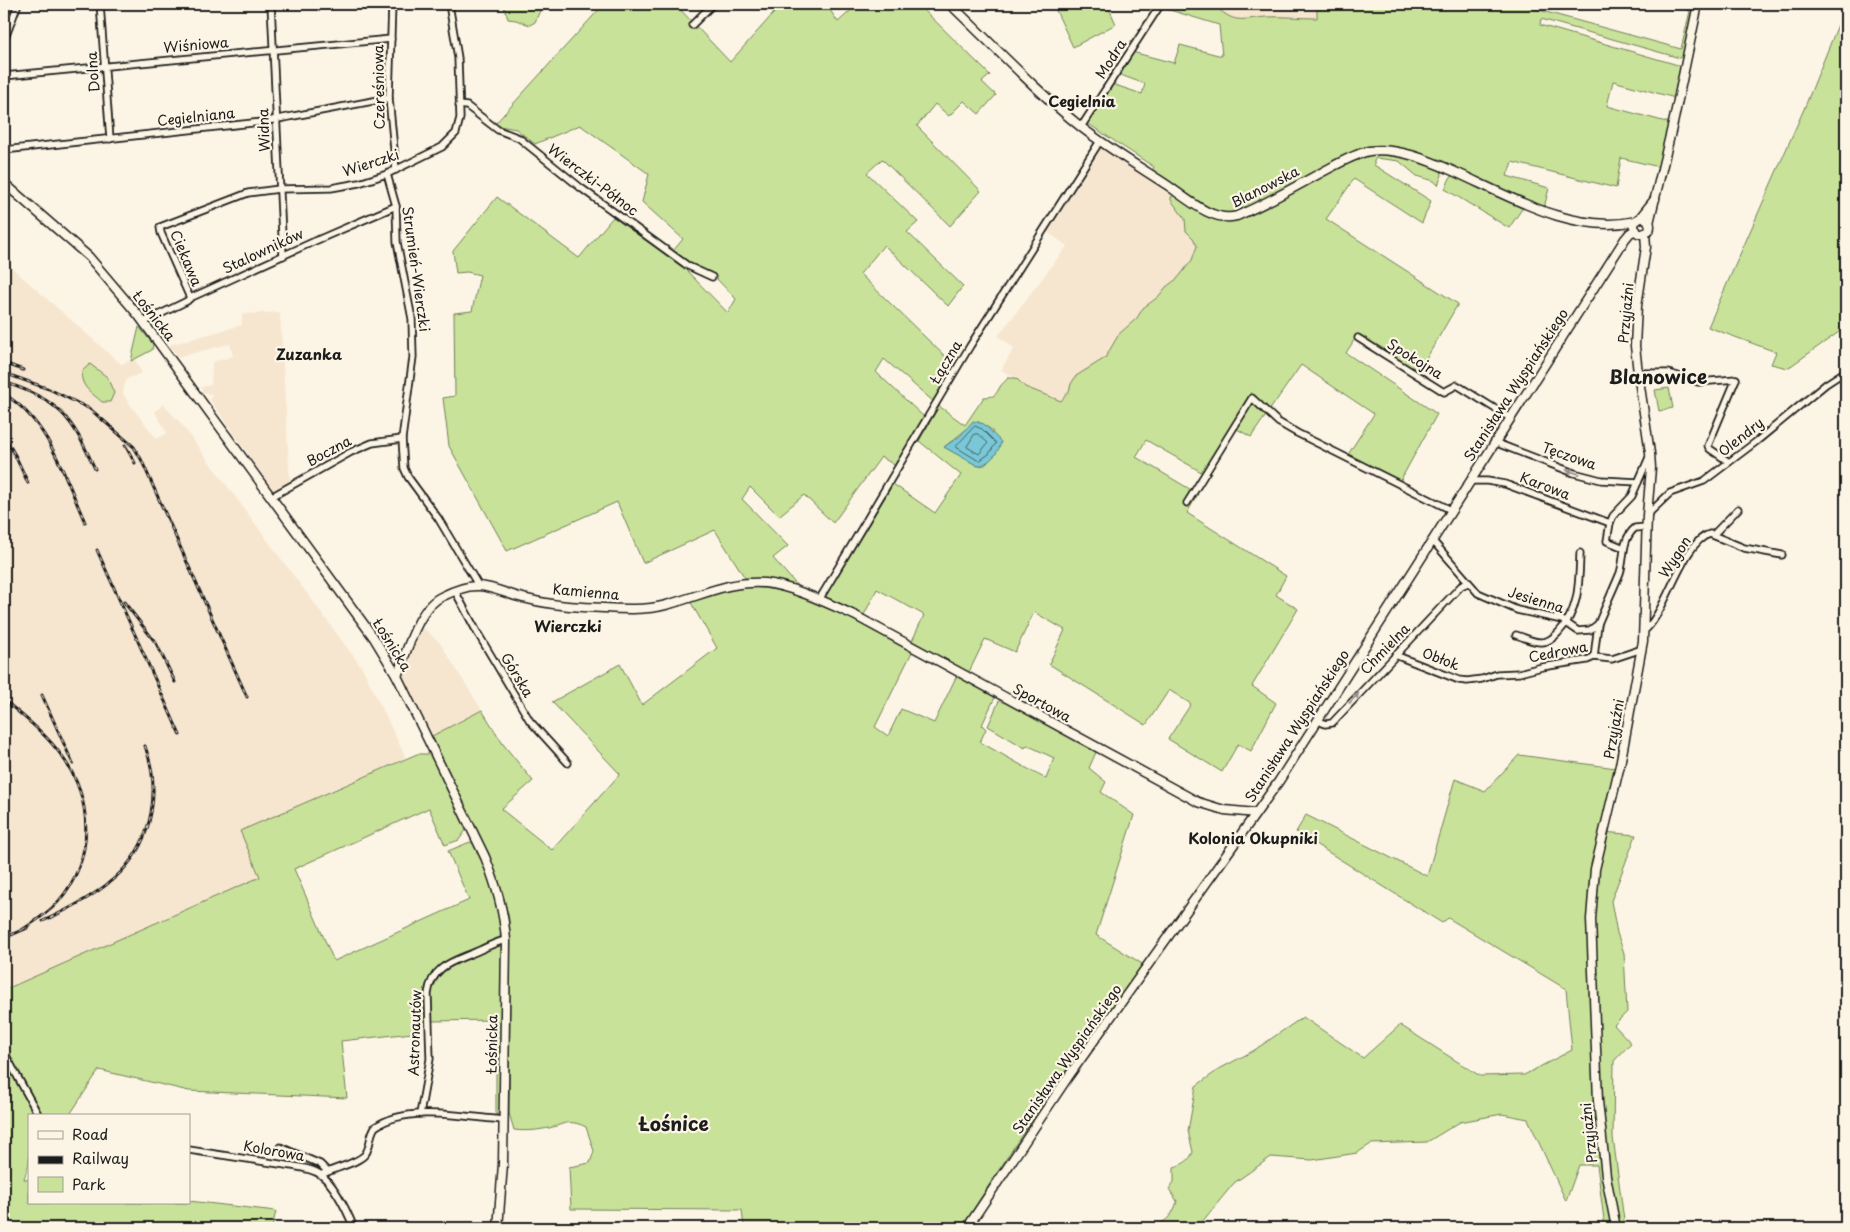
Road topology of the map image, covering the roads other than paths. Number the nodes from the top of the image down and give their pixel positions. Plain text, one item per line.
1 (18, 4) edge
2 (100, 4) edge
3 (271, 4) edge
4 (392, 4) edge
5 (449, 4) edge
6 (713, 4) edge
7 (950, 4) edge
8 (1161, 4) edge
9 (1698, 4) edge
10 (692, 25) dead end
11 (390, 38) junction
12 (4, 41) edge
13 (274, 50) junction
14 (105, 66) junction
15 (4, 76) edge
16 (389, 98) junction
17 (460, 105) junction
18 (276, 119) junction
19 (1081, 127) junction
20 (110, 139) junction
21 (1100, 141) junction
22 (4, 150) edge
23 (396, 170) junction
24 (387, 174) junction
25 (4, 183) edge
26 (279, 188) junction
27 (1655, 199) junction
28 (396, 206) junction
29 (1637, 220) junction
30 (1649, 223) junction
31 (1618, 224) junction
32 (160, 228) joint
33 (1633, 231) junction
34 (1645, 233) junction
35 (282, 256) junction
36 (712, 277) dead end
37 (190, 298) junction
38 (144, 322) junction
39 (1358, 338) dead end
40 (1846, 371) edge
41 (1638, 373) junction
42 (1510, 418) junction
43 (402, 438) junction
44 (1494, 442) junction
45 (1650, 453) junction
46 (1729, 462) junction
47 (1470, 481) junction
48 (1638, 482) junction
49 (271, 497) junction
50 (1187, 503) dead end
51 (1738, 509) dead end
52 (1451, 510) junction
53 (1647, 515) junction
54 (1610, 523) junction
55 (1646, 527) junction
56 (1713, 535) junction
57 (1432, 540) junction
58 (1624, 548) junction
59 (1580, 553) dead end
60 (1782, 555) dead end
61 (1468, 583) junction
62 (478, 585) junction
63 (455, 591) junction
64 (819, 600) junction
65 (1567, 623) junction
66 (1598, 624) junction
67 (1644, 631) junction
68 (1516, 635) dead end
69 (1642, 649) junction
70 (1396, 655) junction
71 (1594, 658) junction
72 (1507, 673) joint
73 (397, 676) junction
74 (1318, 720) junction
75 (568, 763) dead end
76 (1256, 813) junction
77 (506, 940) junction
78 (4, 1052) edge
79 (38, 1114) edge
80 (420, 1114) junction
81 (504, 1120) junction
82 (280, 1147) dead end
83 (190, 1150) edge
84 (327, 1171) junction
85 (321, 1175) junction
86 (354, 1228) edge
87 (498, 1228) edge
88 (967, 1228) edge
89 (1616, 1228) edge

1 - 12 street
2 - 14 street, Dolna
3 - 13 street, Widna
4 - 11 street, Czereśniowa
5 - 17 street, Wierczki
6 - 10 street
7 - 19 street, Blanowska
8 - 19 street, Modra
9 - 27 street
11 - 13 street, Wiśniowa
11 - 16 street, Czereśniowa
13 - 14 street, Wiśniowa
13 - 18 street, Widna
14 - 15 street, Wiśniowa
14 - 20 street, Dolna
16 - 18 street, Cegielniana
16 - 23 street, Czereśniowa
17 - 23 street, Wierczki
17 - 36 street, Wierczki-Północ
18 - 20 street, Cegielniana
18 - 26 street, Widna
19 - 21 street, Blanowska
20 - 22 street, Cegielniana
21 - 31 street, Blanowska
21 - 64 street, Łączna
23 - 24 street, Wierczki
24 - 26 street, Wierczki
24 - 28 street, Strumień-Wierczki
25 - 38 street, Łośnicka
26 - 32 street, Wierczki
26 - 35 street, Widna
27 - 29 street
27 - 30 street
28 - 35 street, Stalowników
28 - 43 street, Strumień-Wierczki
29 - 30 street
29 - 31 street, Blanowska
29 - 33 street
30 - 34 street
31 - 33 street
32 - 37 street, Ciekawa
33 - 34 street
33 - 42 street, Stanisława Wyspiańskiego
34 - 41 street, Przyjaźni
35 - 37 street, Stalowników
37 - 38 street, Stalowników
38 - 49 street, Łośnicka
39 - 42 street, Spokojna
40 - 46 street, Olendry
41 - 45 street, Przyjaźni
41 - 46 street
42 - 44 street, Stanisława Wyspiańskiego
43 - 49 street, Boczna
43 - 62 street, Strumień-Wierczki
44 - 47 street, Stanisława Wyspiańskiego
48 -> 44 street, Tęczowa
45 - 48 street
45 - 53 street, Przyjaźni
46 - 53 street, Olendry
47 - 52 street, Stanisława Wyspiańskiego
47 - 54 street, Karowa
48 - 54 street
49 - 73 street, Łośnicka
50 - 52 street
51 - 56 street, Wygon
52 - 57 street, Stanisława Wyspiańskiego
53 - 55 street, Przyjaźni
54 - 58 street
55 - 58 street
55 - 67 street, Przyjaźni
56 - 60 street
56 - 67 street, Wygon
57 - 61 street, Jesienna
57 - 74 street, Stanisława Wyspiańskiego
58 - 66 street
59 - 65 street
61 - 65 street, Jesienna
61 - 70 street, Chmielna
62 - 63 street
62 - 64 street, Kamienna
63 - 73 street
63 - 75 street, Górska
64 - 76 street, Sportowa
65 - 66 street, Jesienna
65 - 68 street
66 - 71 street
67 - 69 street, Przyjaźni
69 - 71 street, Cedrowa
69 - 89 street, Przyjaźni
70 - 72 street, Obłok
74 -> 70 street, Chmielna
71 - 72 street, Cedrowa
73 - 77 street, Łośnicka
74 - 76 street, Stanisława Wyspiańskiego
76 - 88 street, Stanisława Wyspiańskiego
77 - 80 street, Astronautów
77 - 81 street, Łośnicka
78 - 79 street
80 - 81 street
80 - 84 street
81 - 87 street, Łośnicka
82 - 84 street
83 - 85 street, Kolorowa
84 - 85 street
85 - 86 street, Kolorowa

